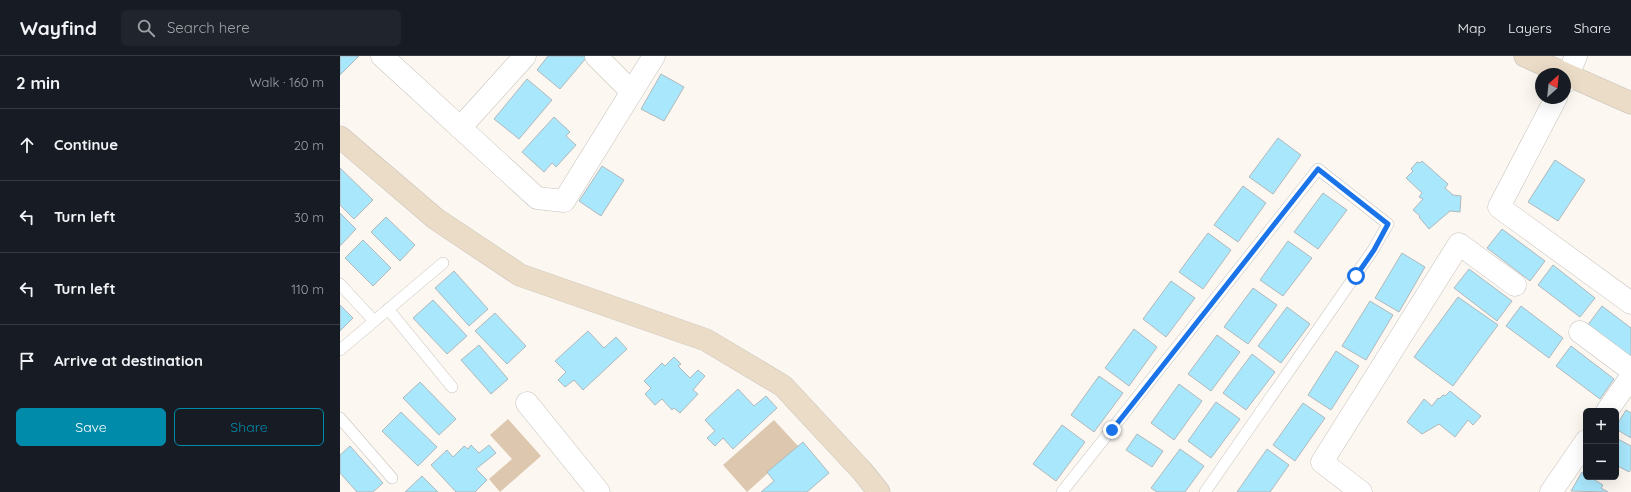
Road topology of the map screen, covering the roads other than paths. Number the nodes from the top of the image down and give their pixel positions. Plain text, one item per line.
1 (382, 56) edge
2 (525, 56) edge
3 (596, 56) edge
4 (654, 56) edge
5 (1525, 56) edge
6 (1561, 68) edge
7 (1571, 72) edge
8 (631, 91) junction
9 (1631, 103) edge
10 (1553, 104) edge
11 (460, 128) junction
12 (340, 137) edge
13 (443, 263) dead end
14 (340, 284) edge
15 (1515, 285) dead end
16 (1631, 303) edge
17 (388, 309) junction
18 (374, 321) junction
19 (1580, 332) dead end
20 (340, 350) edge
21 (1629, 381) edge
22 (452, 387) dead end
23 (527, 403) dead end
24 (1608, 408) edge
25 (340, 418) edge
26 (1584, 444) edge
27 (392, 478) dead end
28 (599, 492) edge
29 (878, 492) edge
30 (1062, 492) edge
31 (1205, 492) edge
32 (1361, 492) edge
33 (1551, 492) edge

1 - 11 street
2 - 11 street
3 - 8 street
4 - 8 street
5 - 6 street
7 - 9 street
8 - 11 street
10 - 16 street
12 - 29 street
13 - 17 lane
14 - 18 lane
15 - 32 street
17 - 18 lane
17 - 22 lane
18 - 20 lane
19 - 21 street
21 - 24 street
23 - 28 street
25 - 27 lane
26 - 33 street
30 - 31 lane

